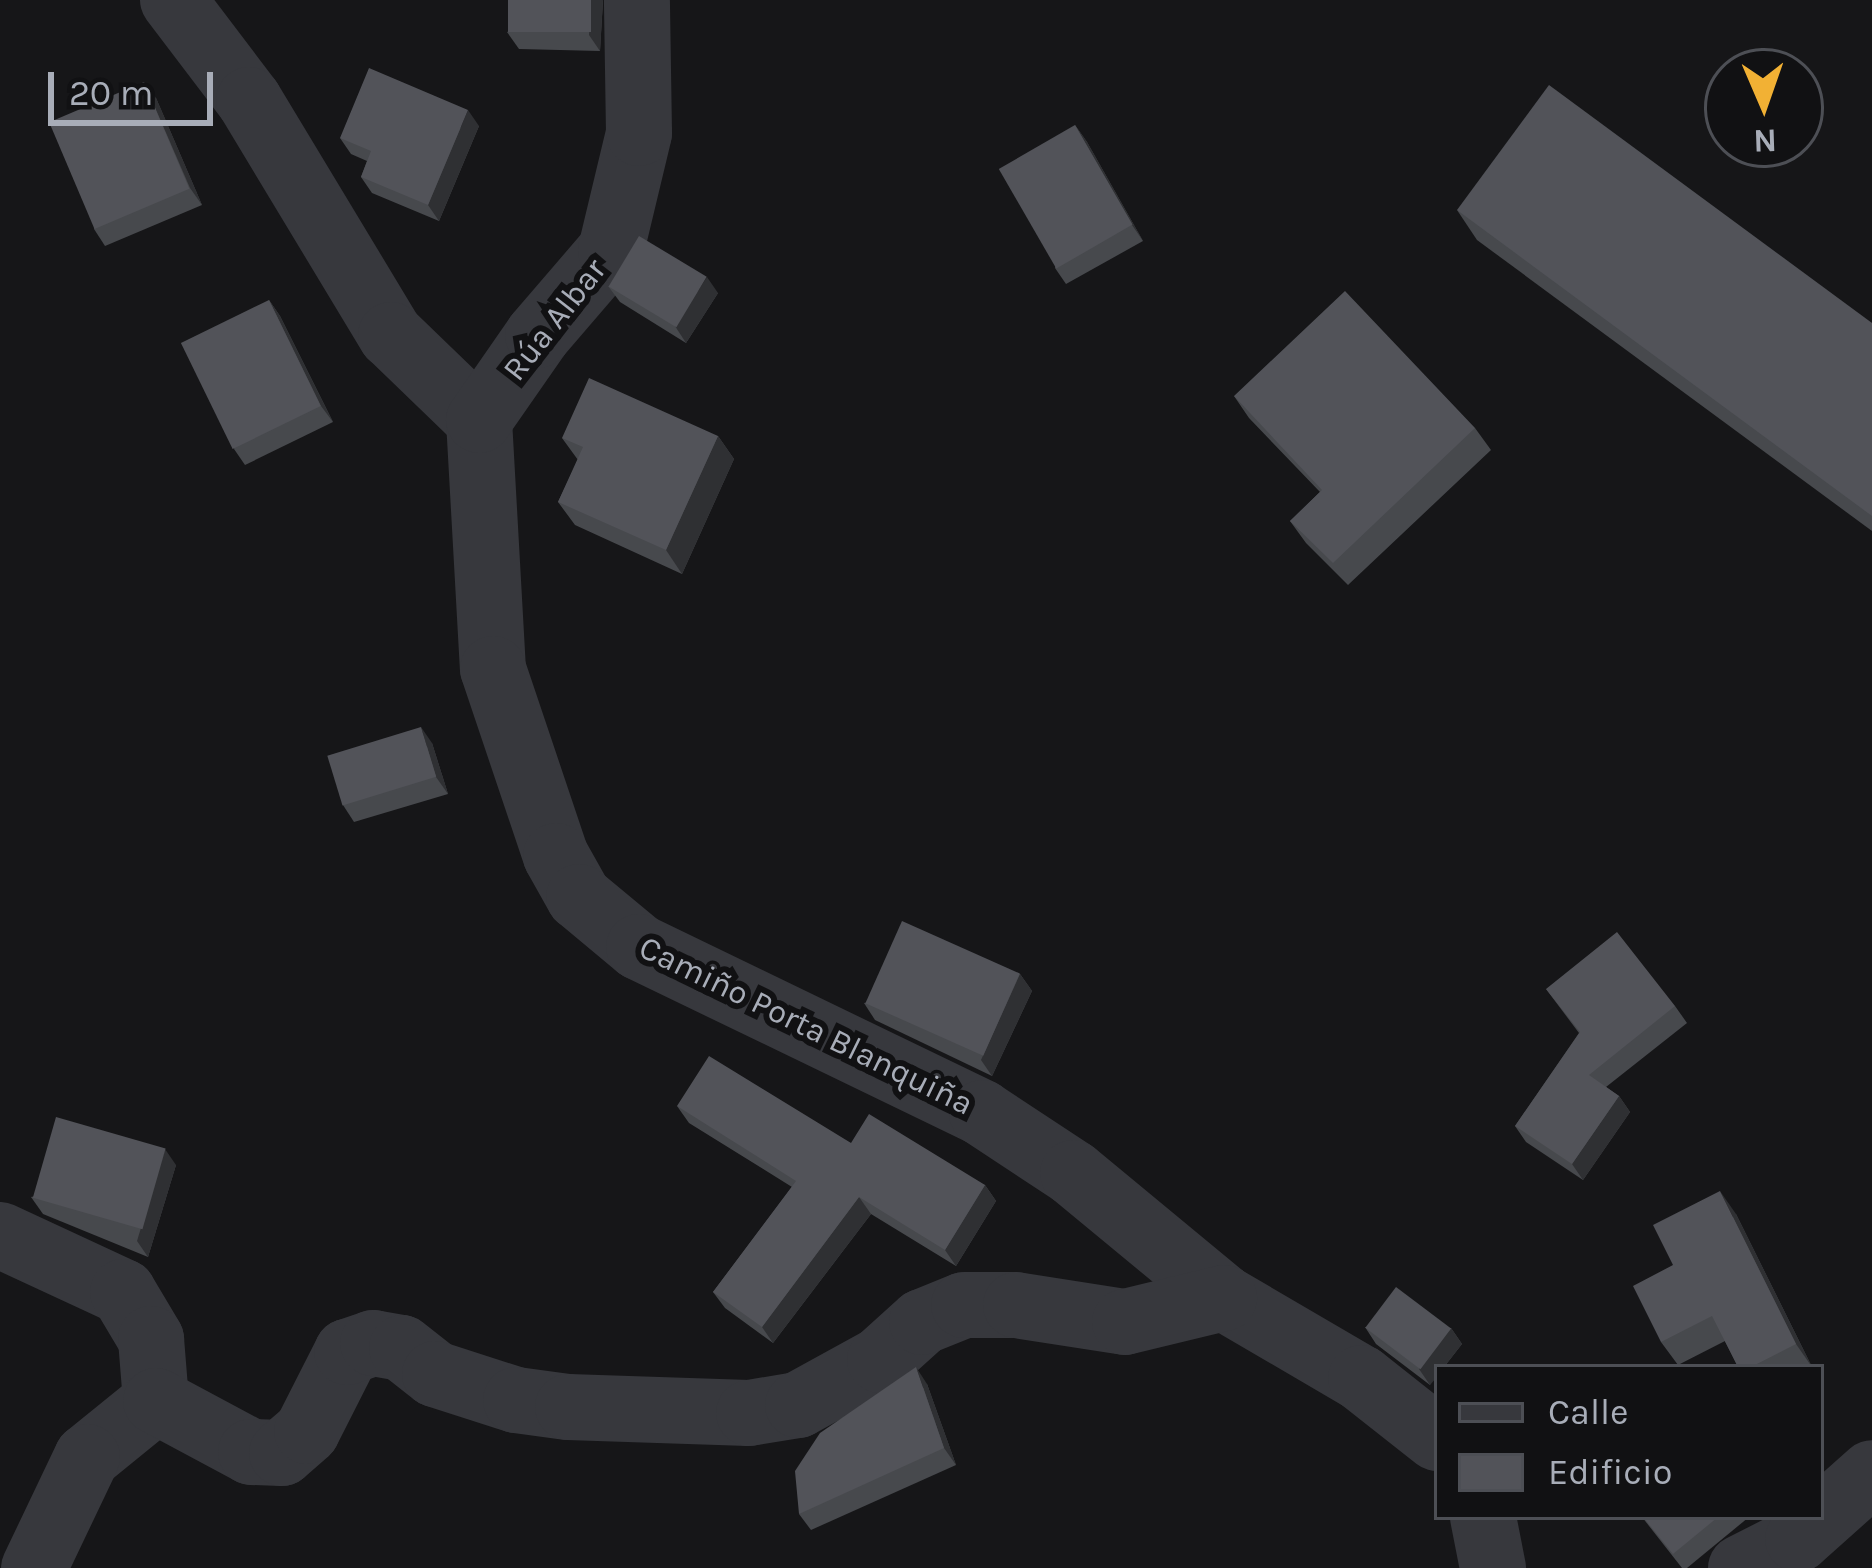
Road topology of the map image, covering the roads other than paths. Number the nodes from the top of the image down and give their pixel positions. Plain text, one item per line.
1 (172, 0) edge
2 (638, 0) edge
3 (478, 421) junction
4 (0, 1235) edge
5 (1224, 1298) junction
6 (156, 1401) junction
7 (1434, 1436) edge
8 (1872, 1473) edge
9 (1824, 1516) edge
10 (1484, 1520) edge
11 (1819, 1520) edge
12 (34, 1568) edge
13 (1493, 1568) edge
14 (1741, 1568) edge

1 - 3 street
2 - 3 street, Rúa Albar
3 - 5 street, Camiño Porta Blanquiña
4 - 6 street
5 - 6 street
5 - 7 street, Camiño Porta Blanquiña
6 - 12 street
8 - 9 street
10 - 13 street
11 - 14 street

